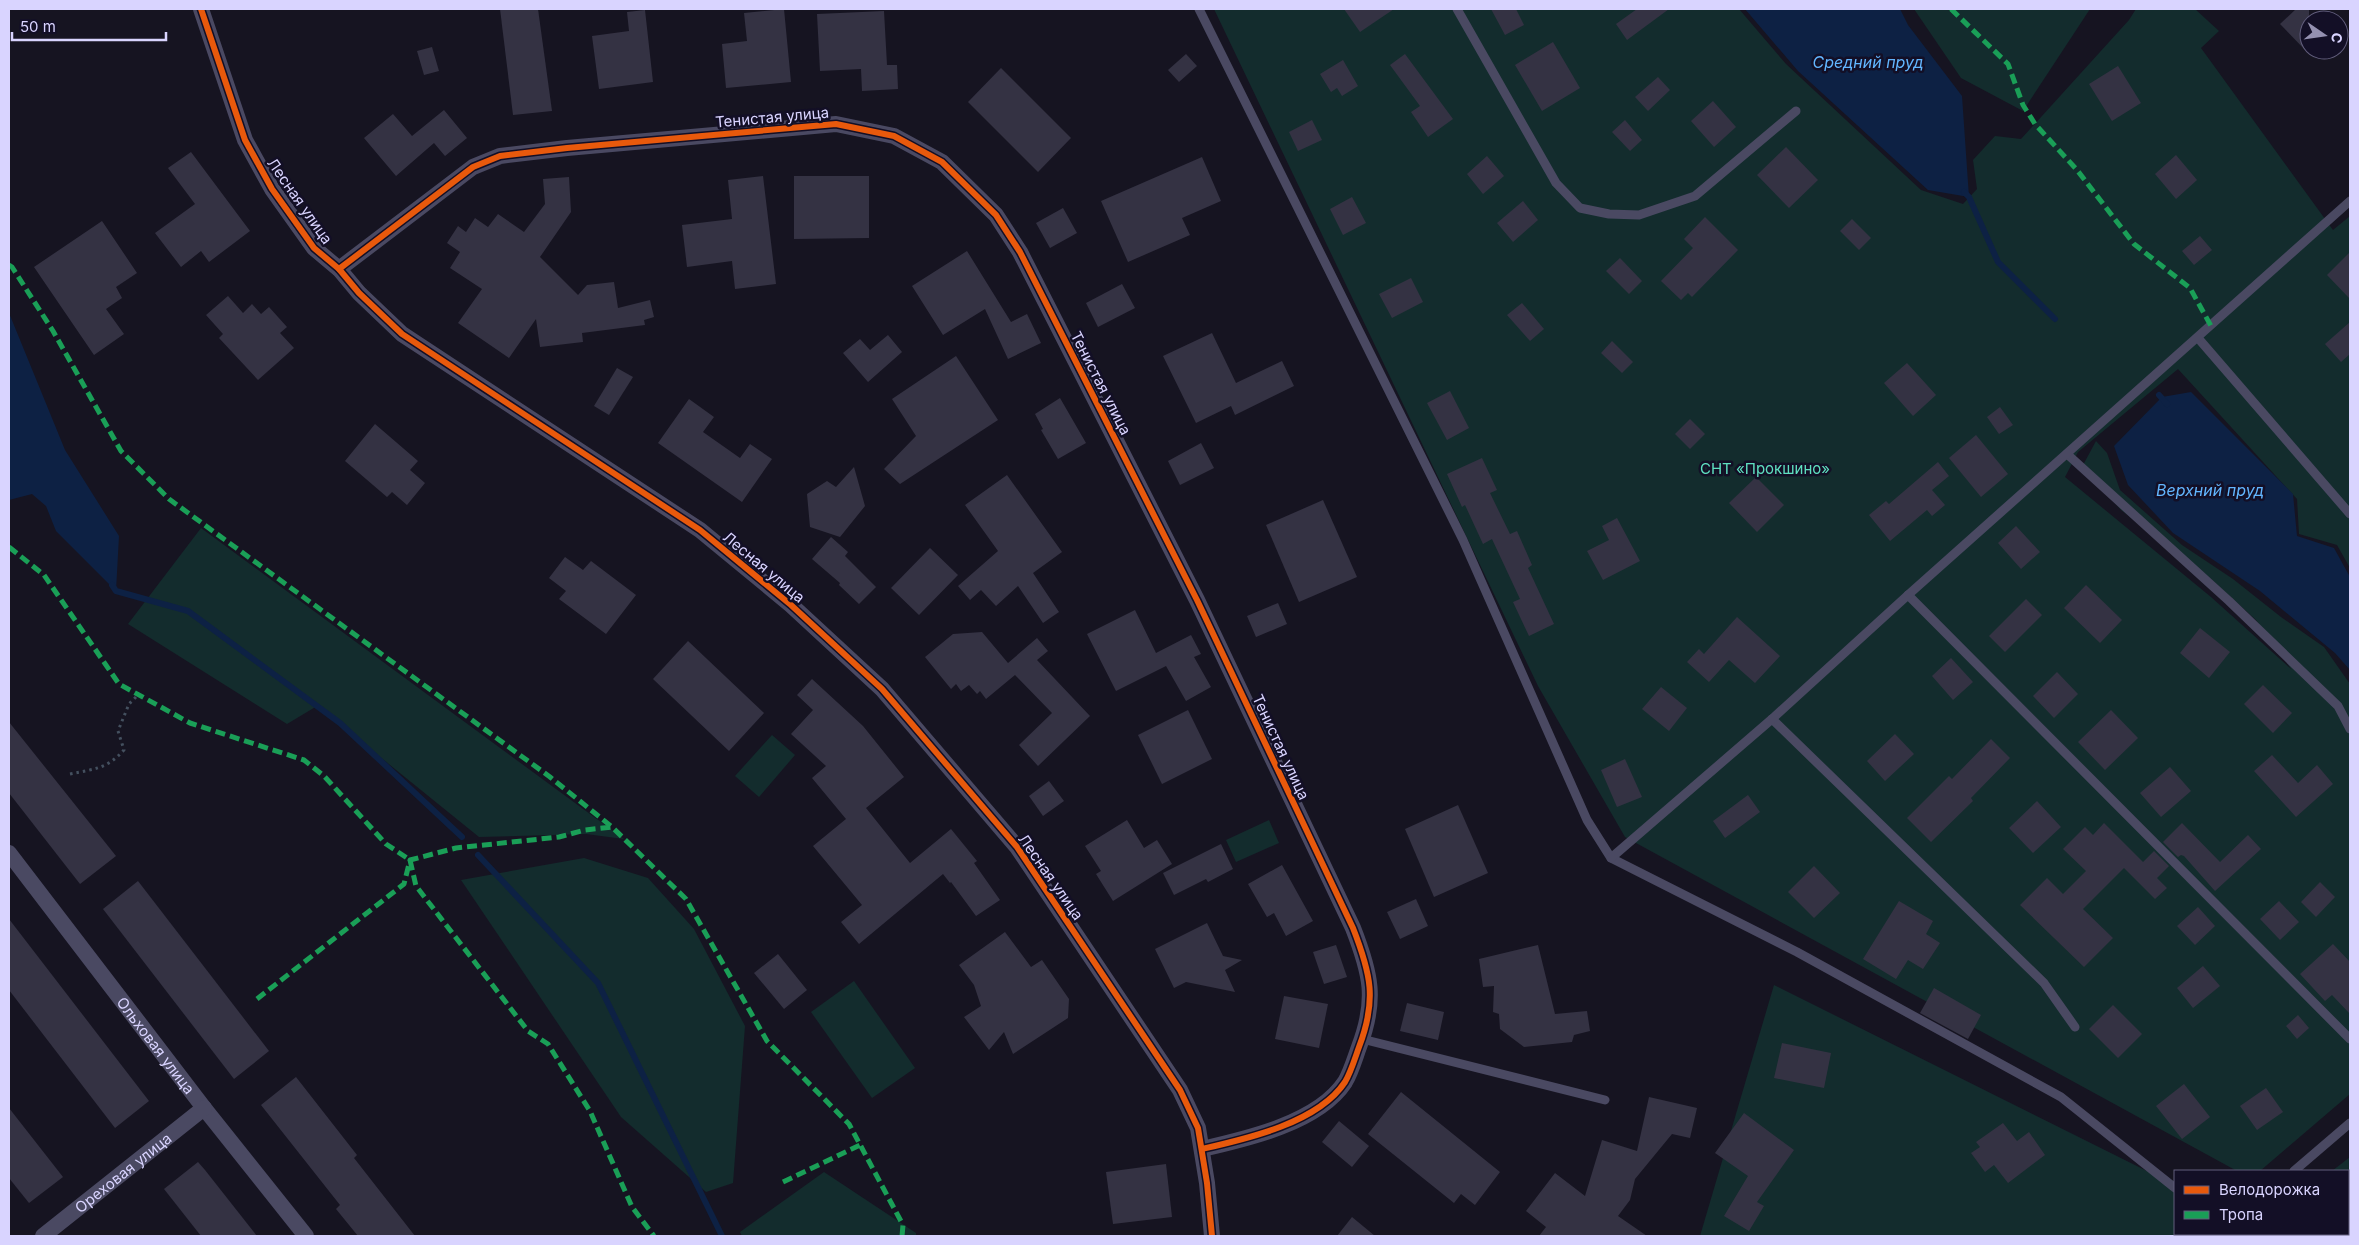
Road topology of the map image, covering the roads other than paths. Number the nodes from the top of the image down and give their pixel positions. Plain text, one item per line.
1 (202, 9) edge
2 (1199, 9) edge
3 (1457, 9) edge
4 (1796, 111) dead end
5 (2350, 201) edge
6 (339, 269) junction
7 (2198, 338) junction
8 (2067, 454) junction
9 (2350, 514) edge
10 (1908, 595) junction
11 (1772, 719) junction
12 (2350, 729) edge
13 (9, 853) edge
14 (1610, 858) junction
15 (2075, 1027) dead end
16 (1362, 1039) junction
17 (2350, 1039) edge
18 (1605, 1100) dead end
19 (204, 1108) junction
20 (2350, 1123) edge
21 (1202, 1149) junction
22 (2295, 1170) edge
23 (2174, 1187) edge
24 (43, 1236) edge
25 (306, 1236) edge
26 (1212, 1236) edge

1 - 6 street, Лесная улица
2 - 14 lane
3 - 4 lane
5 - 7 lane
6 - 16 street, Тенистая улица
6 - 21 street, Лесная улица
7 - 8 lane
7 - 9 lane
8 - 10 lane
8 - 12 lane
10 - 11 lane
10 - 17 lane
11 - 14 lane
11 - 15 lane
13 - 19 street, Ольховая улица
14 - 23 lane
16 - 18 lane
16 - 21 street, Тенистая улица
19 - 24 street, Ореховая улица
19 - 25 street, Ольховая улица
20 - 22 lane
21 - 26 street, Лесная улица

